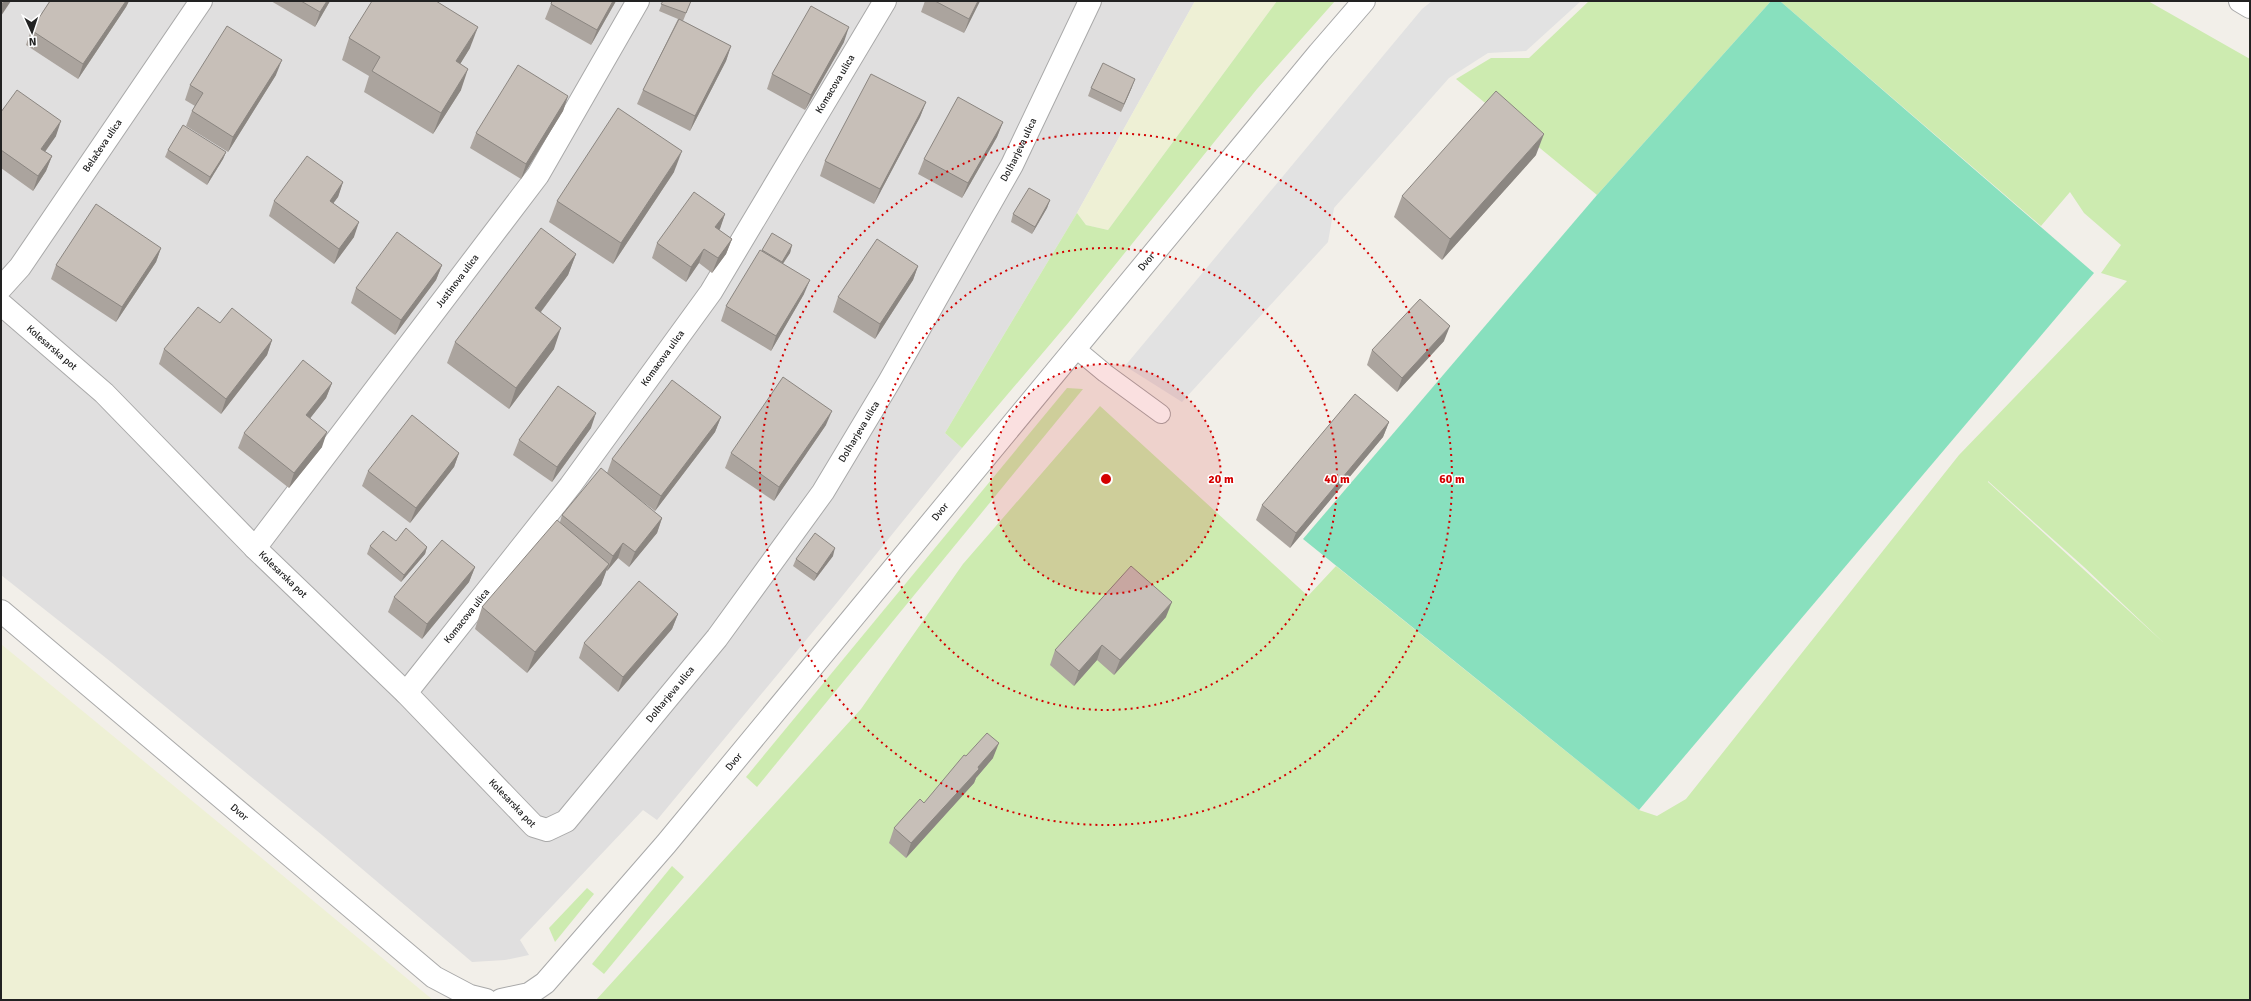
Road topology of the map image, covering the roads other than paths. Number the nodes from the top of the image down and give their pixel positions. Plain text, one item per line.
1 (201, 1) edge
2 (638, 1) edge
3 (885, 1) edge
4 (1090, 1) edge
5 (1364, 1) edge
6 (2240, 1) edge
7 (2250, 6) edge
8 (1, 288) edge
9 (1, 304) edge
10 (1075, 348) junction
11 (1161, 414) dead end
12 (255, 548) junction
13 (1, 611) edge
14 (406, 692) junction
15 (566, 821) joint
16 (486, 1000) edge
17 (509, 1000) edge

1 - 8 street, Belačeva ulica
2 - 12 street, Justinova ulica
3 - 14 street, Komacova ulica
4 - 15 street, Dolharjeva ulica
5 - 10 street, Dvor
6 - 7 street
9 - 12 street, Kolesarska pot
10 - 11 lane
10 - 17 street, Dvor
12 - 14 street, Kolesarska pot
13 - 16 street, Dvor
14 - 15 street, Kolesarska pot

